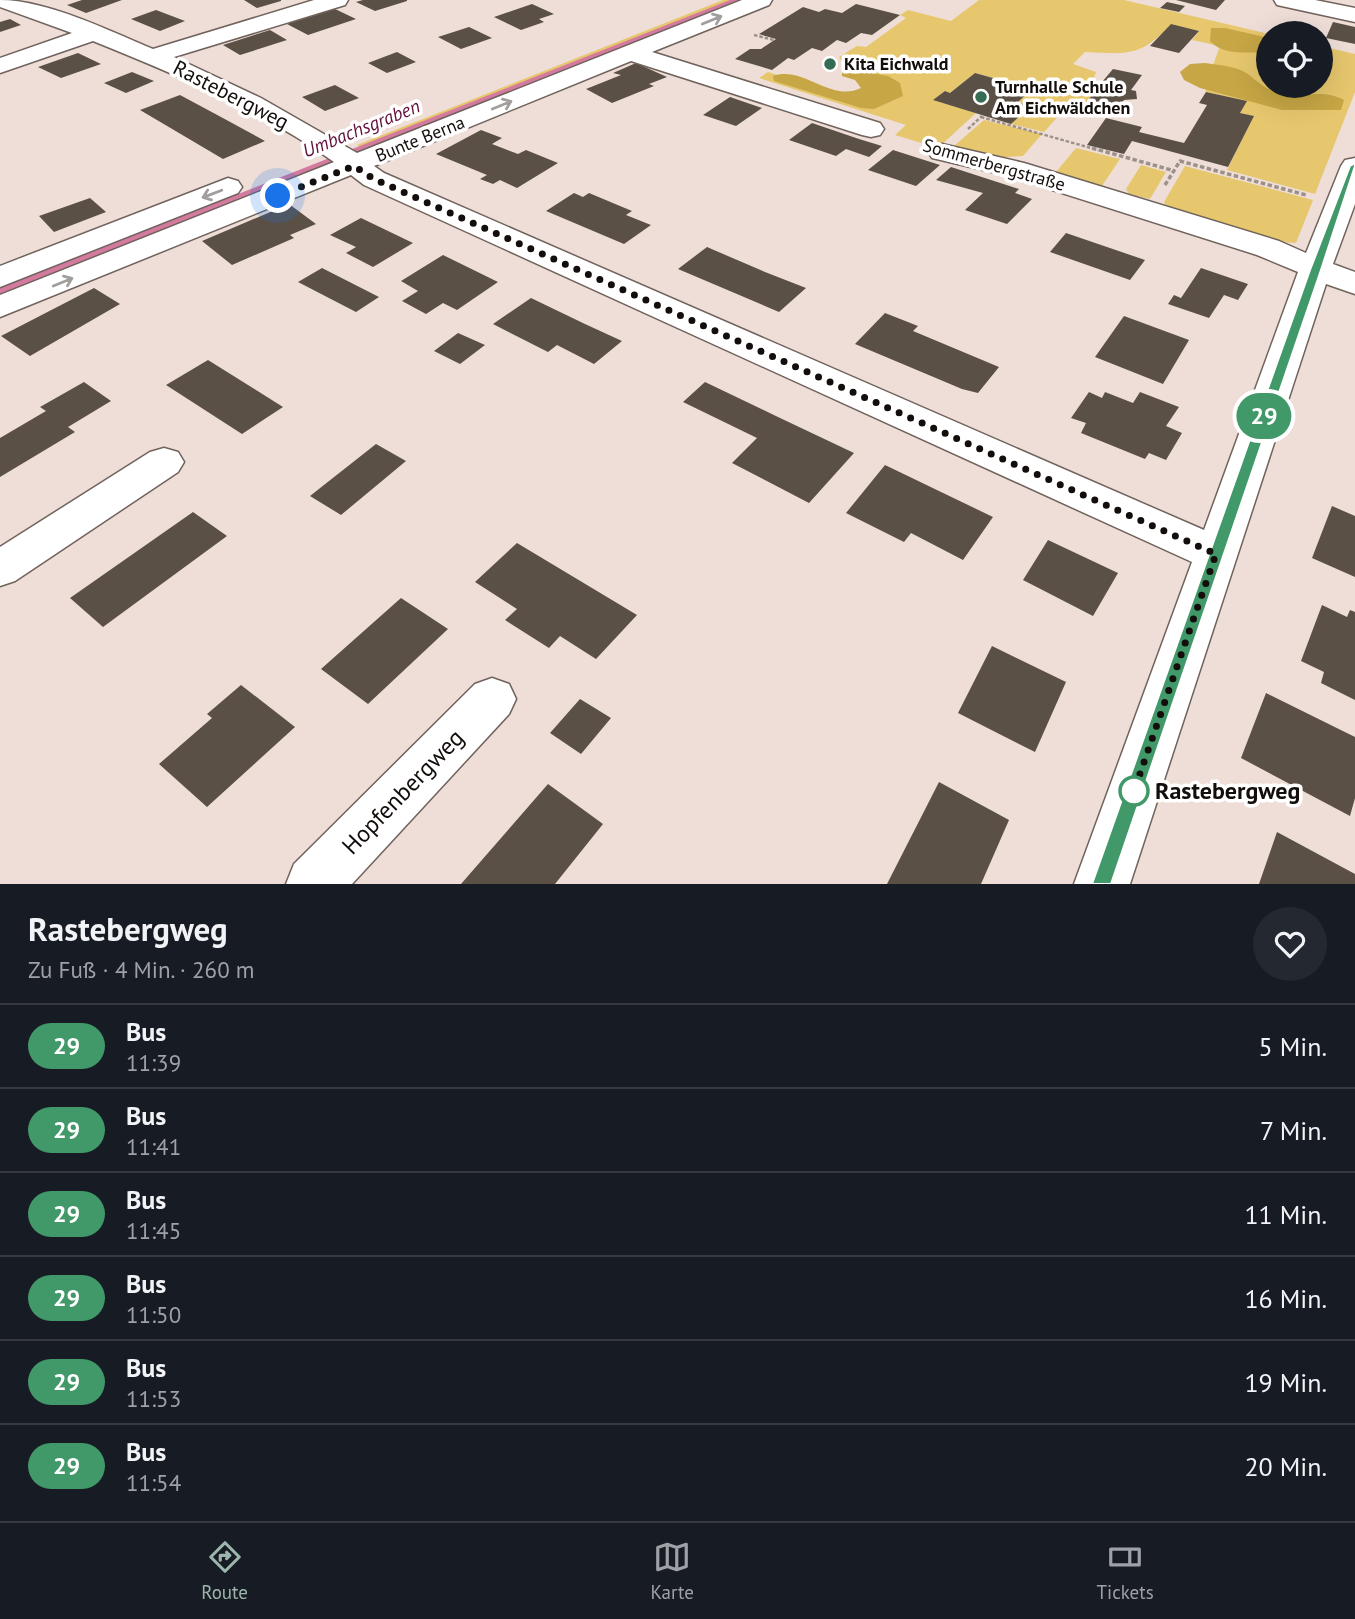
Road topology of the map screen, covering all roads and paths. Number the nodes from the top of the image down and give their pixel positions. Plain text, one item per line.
1 (1, 0) edge
2 (337, 0) edge
3 (709, 0) edge
4 (761, 0) edge
5 (1285, 0) edge
6 (1355, 15) edge
7 (96, 32) junction
8 (631, 52) junction
9 (154, 56) junction
10 (0, 66) edge
11 (981, 117) dead end
12 (871, 129) dead end
13 (942, 152) dead end
14 (1184, 154) dead end
15 (342, 157) junction
16 (1180, 161) junction
17 (1355, 166) edge
18 (279, 167) dead end
19 (254, 177) dead end
20 (1294, 192) dead end
21 (1315, 270) junction
22 (0, 277) edge
23 (1355, 284) edge
24 (0, 307) edge
25 (164, 462) dead end
26 (1216, 554) junction
27 (0, 569) edge
28 (492, 699) dead end
29 (314, 884) edge
30 (1101, 884) edge

1 - 7 street, Rastebergweg
2 - 9 street
3 - 15 street, Bunte Berna
8 -> 4 street, Bunte Berna
5 - 6 street
7 - 9 street, Rastebergweg
7 - 10 street
8 - 12 street
15 -> 8 street, Bunte Berna
9 - 15 street, Rastebergweg
11 - 16 path
13 - 21 street, Sommerbergstraße
14 - 16 path
15 - 18 street, Bunte Berna
24 -> 15 street, Bunte Berna
15 - 26 street, Rastebergweg
16 - 20 path
17 - 21 street
19 -> 22 street
21 - 23 street, Sommerbergstraße
21 - 26 street
25 - 27 street
26 - 30 street
28 - 29 street, Hopfenbergweg

